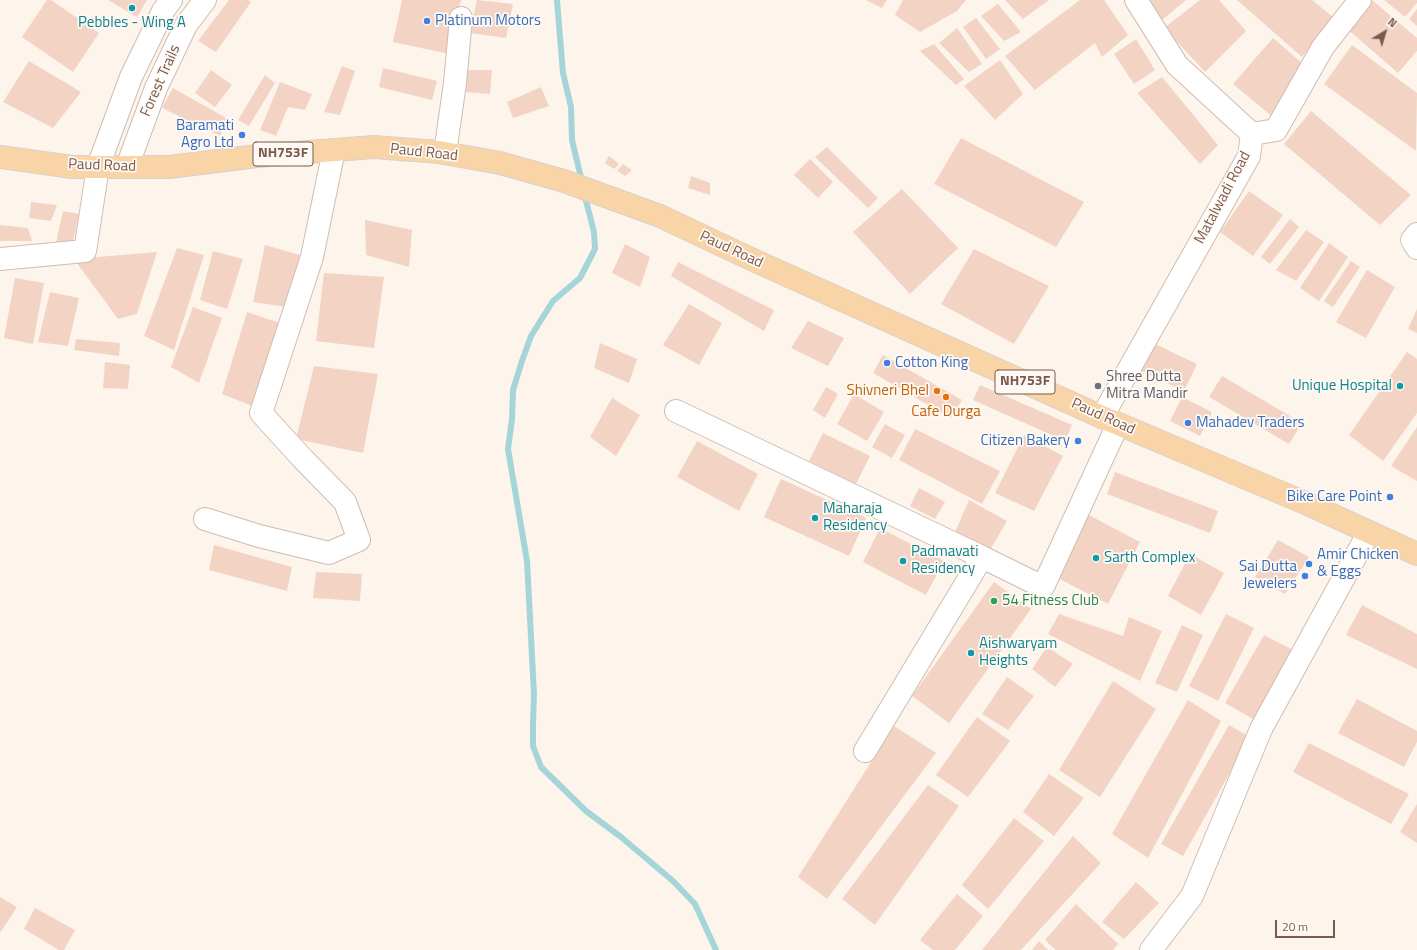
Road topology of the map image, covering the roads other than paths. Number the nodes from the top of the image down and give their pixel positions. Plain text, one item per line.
1 (158, 0) edge
2 (172, 0) edge
3 (205, 0) edge
4 (1136, 0) edge
5 (1360, 0) edge
6 (461, 18) dead end
7 (154, 31) junction
8 (177, 44) junction
9 (123, 100) junction
10 (148, 109) junction
11 (1252, 134) junction
12 (334, 150) junction
13 (444, 153) junction
14 (0, 157) edge
15 (98, 167) junction
16 (127, 167) junction
17 (1417, 234) edge
18 (1417, 248) edge
19 (0, 259) edge
20 (676, 411) dead end
21 (1110, 420) junction
22 (205, 519) dead end
23 (1370, 532) junction
24 (1417, 554) edge
25 (982, 557) junction
26 (865, 751) dead end
27 (1150, 950) edge

1 - 7 street
2 - 7 street
3 - 8 street, Forest Trails
4 - 11 street, Matalwadi Road
5 - 11 street
6 - 13 street
7 - 8 street
7 - 9 street
8 - 10 street, Forest Trails
9 - 10 street
9 - 15 street
10 - 16 street, Forest Trails
11 - 21 street, Matalwadi Road
12 - 13 main road, Paud Road / NH753F
12 - 16 main road, Paud Road / NH753F
12 - 22 street
13 - 21 main road, Paud Road / NH753F
14 - 15 main road, Paud Road / NH753F
15 - 16 main road, Paud Road / NH753F
15 - 19 street
17 - 18 street
20 - 25 street
21 - 23 main road, Paud Road / NH753F
21 - 25 street, Matalwadi Road
23 - 24 main road, Paud Road / NH753F
23 - 27 street
25 - 26 street

